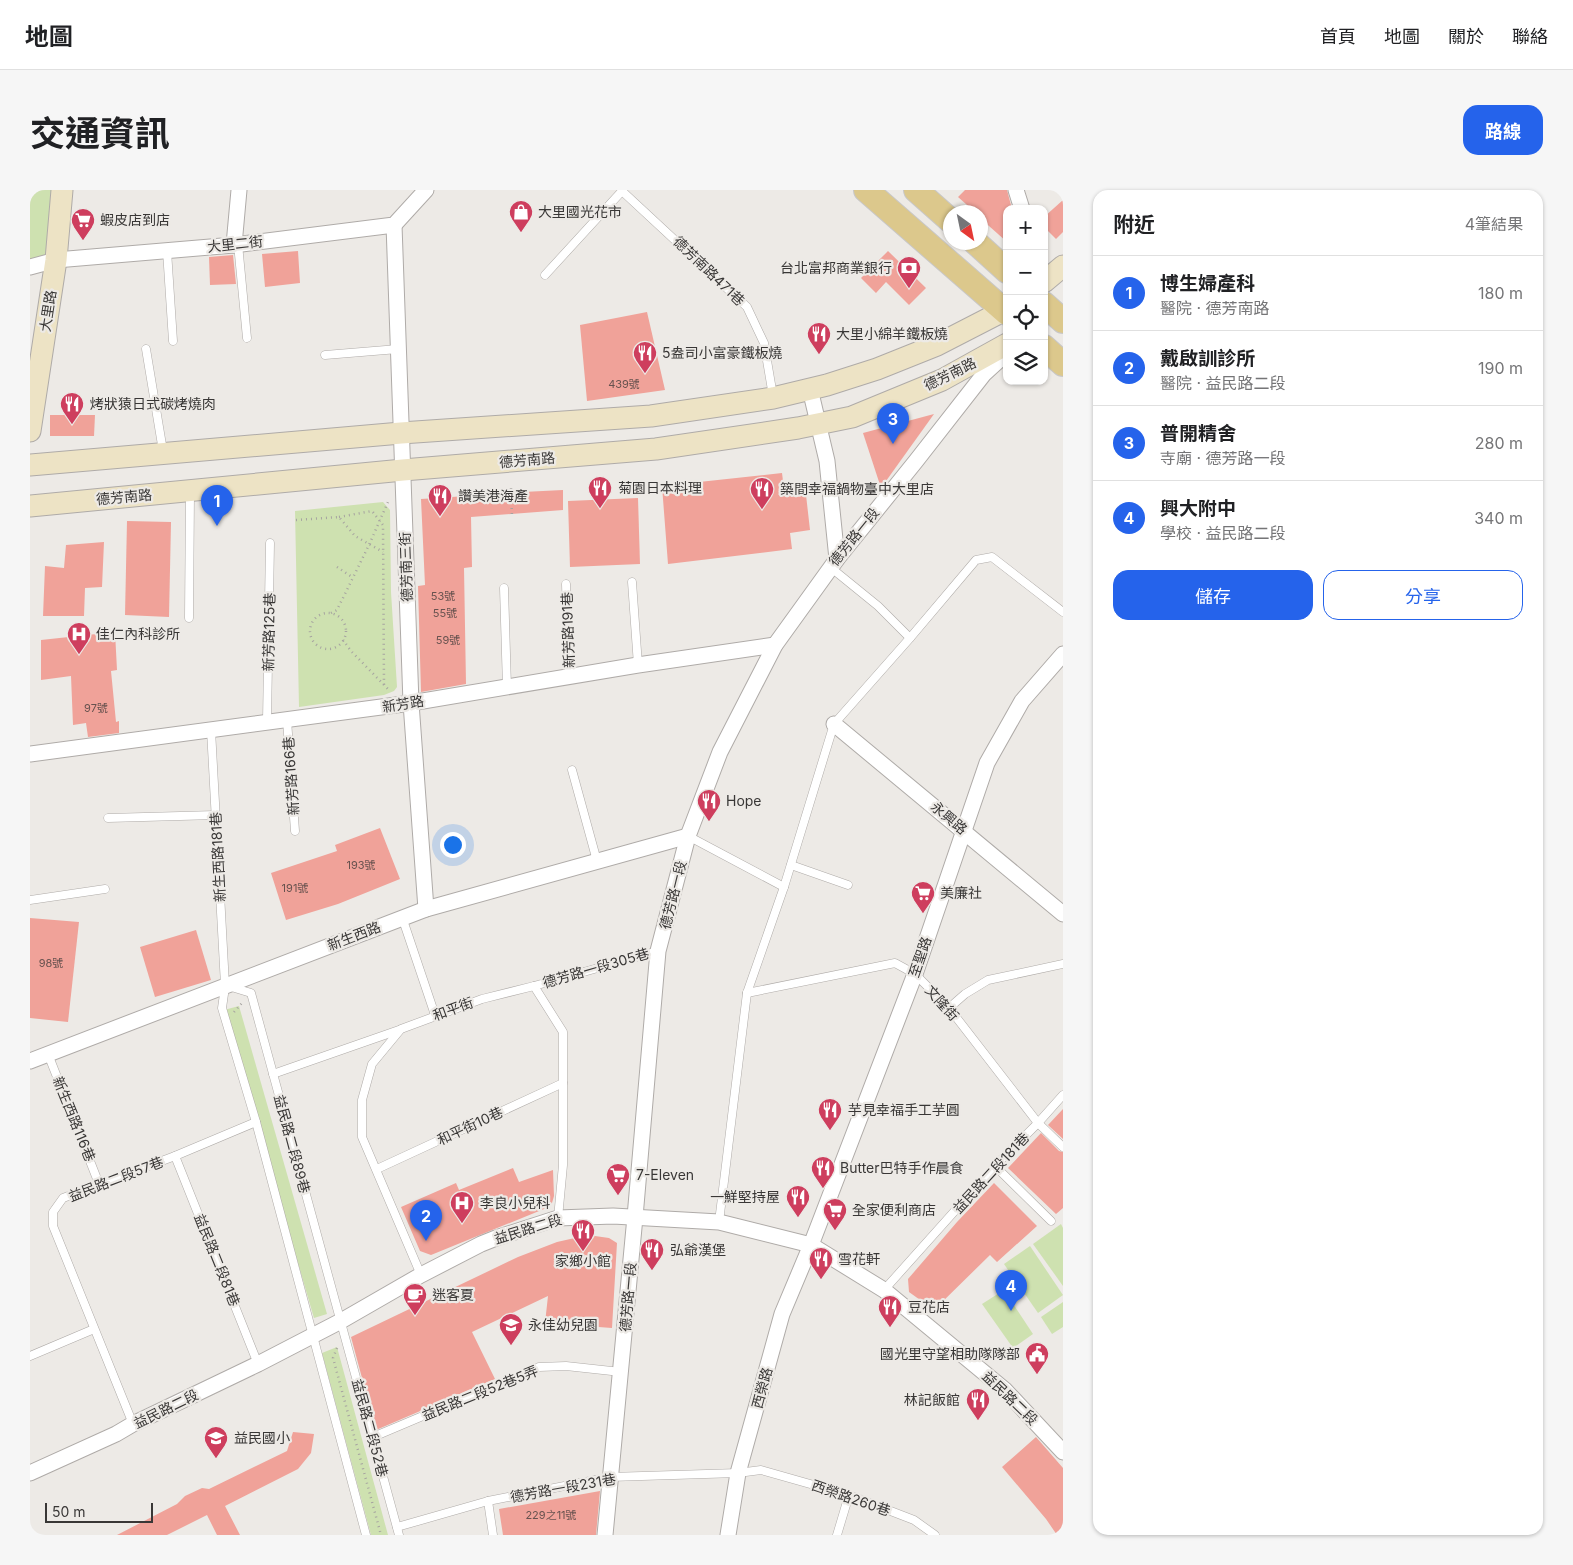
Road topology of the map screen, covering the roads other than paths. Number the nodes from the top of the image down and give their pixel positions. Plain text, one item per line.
1 (62, 190) edge
2 (239, 190) edge
3 (426, 190) edge
4 (866, 190) edge
5 (916, 190) edge
6 (1016, 190) edge
7 (623, 191) edge
8 (1021, 205) edge
9 (943, 215) edge
10 (394, 225) junction
11 (236, 245) junction
12 (984, 250) edge
13 (167, 251) junction
14 (56, 260) junction
15 (1063, 266) edge
16 (30, 267) edge
17 (1003, 267) edge
18 (545, 275) dead end
19 (1048, 279) edge
20 (1003, 308) edge
21 (1003, 312) edge
22 (247, 338) dead end
23 (173, 341) dead end
24 (1003, 346) edge
25 (146, 349) dead end
26 (398, 349) junction
27 (1048, 351) edge
28 (326, 355) dead end
29 (1003, 357) edge
30 (1063, 364) edge
31 (810, 389) junction
32 (773, 398) junction
33 (818, 425) junction
34 (30, 431) edge
35 (401, 433) junction
36 (164, 454) junction
37 (30, 465) edge
38 (403, 470) junction
39 (190, 491) junction
40 (30, 506) edge
41 (270, 543) dead end
42 (833, 563) junction
43 (632, 582) dead end
44 (566, 584) dead end
45 (504, 588) dead end
46 (1063, 612) edge
47 (189, 618) dead end
48 (910, 638) junction
49 (775, 645) junction
50 (1063, 654) edge
51 (638, 665) junction
52 (569, 676) junction
53 (508, 686) junction
54 (411, 703) junction
55 (287, 720) junction
56 (267, 721) junction
57 (834, 724) junction
58 (211, 730) junction
59 (30, 754) edge
60 (572, 770) dead end
61 (216, 814) junction
62 (108, 818) dead end
63 (295, 831) dead end
64 (964, 831) junction
65 (688, 836) junction
66 (597, 861) junction
67 (791, 864) junction
68 (848, 885) dead end
69 (784, 887) junction
70 (105, 890) dead end
71 (30, 900) edge
72 (426, 908) junction
73 (1063, 914) edge
74 (402, 917) junction
75 (658, 951) junction
76 (1063, 964) edge
77 (915, 974) junction
78 (225, 986) junction
79 (534, 986) junction
80 (747, 994) junction
81 (949, 1008) junction
82 (435, 1015) junction
83 (401, 1029) junction
84 (48, 1054) junction
85 (30, 1061) edge
86 (273, 1074) junction
87 (563, 1083) junction
88 (1063, 1094) edge
89 (256, 1122) junction
90 (1038, 1123) junction
91 (1063, 1147) edge
92 (175, 1156) junction
93 (995, 1166) junction
94 (377, 1169) junction
95 (99, 1184) junction
96 (636, 1217) junction
97 (558, 1218) junction
98 (1051, 1221) dead end
99 (719, 1222) junction
100 (811, 1245) junction
101 (421, 1275) junction
102 (884, 1290) junction
103 (341, 1322) junction
104 (94, 1329) junction
105 (313, 1335) junction
106 (30, 1356) edge
107 (258, 1364) junction
108 (621, 1372) junction
109 (133, 1424) junction
110 (373, 1437) junction
111 (1063, 1452) edge
112 (762, 1470) joint
113 (30, 1473) edge
114 (738, 1473) junction
115 (610, 1477) junction
116 (848, 1495) junction
117 (488, 1502) junction
118 (398, 1531) edge
119 (366, 1535) edge
120 (493, 1535) edge
121 (605, 1535) edge
122 (728, 1535) edge
123 (836, 1535) edge
124 (935, 1535) edge

1 - 14 street, 大里路
2 - 11 street
3 - 10 street
4 - 20 main road
5 - 9 main road
6 - 8 street
7 - 18 lane, 德芳南路471巷
7 - 32 lane, 德芳南路471巷
10 - 11 street, 大里二街
10 - 26 street, 德芳南三街
11 - 13 street, 大里二街
11 - 22 lane
12 - 17 main road
13 - 14 street, 大里二街
13 - 23 lane
14 - 16 street, 大里二街
14 - 34 street, 大里路
15 - 19 street
21 - 31 street
24 - 33 street, 德芳南路
25 - 36 lane
26 - 28 lane
26 - 35 street, 德芳南三街
27 - 30 main road
29 - 42 street, 德芳路一段
31 - 32 street
31 - 33 street
32 - 35 street
33 - 38 street, 德芳南路
33 - 42 street
35 - 36 street
35 - 38 street, 德芳南三街
36 - 37 street
38 - 39 street, 德芳南路
38 - 54 street, 德芳南三街
39 - 40 street, 德芳南路
39 - 47 lane
41 - 56 lane, 新芳路125巷
42 - 48 lane
42 - 49 street, 德芳路一段
43 - 51 lane
44 - 52 lane, 新芳路191巷
45 - 53 lane
46 - 48 lane
48 - 57 lane
49 - 51 street, 新芳路
49 - 65 street, 德芳路一段
50 - 64 street, 至聖路
51 - 52 street, 新芳路
52 - 53 street, 新芳路
53 - 54 street, 新芳路
54 - 55 street, 新芳路
54 - 72 street, 德芳南三街
55 - 56 street, 新芳路
55 - 63 lane, 新芳路166巷
56 - 58 street, 新芳路
57 - 64 street, 永興路
57 - 67 lane
58 - 59 street, 新芳路
58 - 61 lane, 新生西路181巷
60 - 66 lane
61 - 62 lane
61 - 78 lane, 新生西路181巷
64 - 73 street, 永興路
64 - 77 street, 至聖路
65 - 66 street, 新生西路
65 - 69 lane
65 - 75 street, 德芳路一段
66 - 72 street, 新生西路
67 - 68 lane
67 - 69 lane
69 - 80 lane
70 - 71 lane
72 - 74 street, 新生西路
74 - 78 street, 新生西路
74 - 82 lane
75 - 79 lane, 德芳路一段305巷
75 - 96 street, 德芳路一段
76 - 81 lane
77 - 80 lane, 文隆街
77 - 81 lane, 文隆街
77 - 100 street, 至聖路
78 - 84 street, 新生西路
78 - 86 lane, 益民路二段89巷
78 - 89 lane, 益民路二段89巷
79 - 82 lane, 和平街
79 - 87 lane
80 - 99 lane
81 - 90 lane, 文隆街
82 - 83 lane, 和平街
83 - 86 lane
83 - 94 lane, 和平街
84 - 85 street, 新生西路
84 - 95 lane, 新生西路116巷
86 - 103 lane, 益民路二段89巷
87 - 94 lane, 和平街10巷
87 - 97 lane
88 - 90 lane, 益民路二段181巷
89 - 92 lane, 益民路二段57巷
89 - 105 lane, 益民路二段89巷
90 - 91 lane, 文隆街
90 - 93 lane, 益民路二段181巷
92 - 95 lane, 益民路二段57巷
92 - 107 lane, 益民路二段81巷
93 - 98 lane
93 - 102 lane, 益民路二段181巷
94 - 101 lane, 和平街
95 - 104 lane, 益民路二段57巷
96 - 97 street, 益民路二段
96 - 99 street, 益民路二段
96 - 108 street, 德芳路一段
97 - 101 street, 益民路二段
99 - 100 street, 益民路二段
100 - 102 street, 益民路二段
100 - 114 street, 西榮路
101 - 103 street, 益民路二段
102 - 111 street, 益民路二段
103 - 105 street, 益民路二段
103 - 110 lane, 益民路二段52巷
104 - 106 lane
104 - 109 lane, 益民路二段57巷
105 - 107 street, 益民路二段
105 - 119 lane
107 - 109 street, 益民路二段
108 - 110 lane, 益民路二段52巷5弄
108 - 115 street, 德芳路一段
109 - 113 street, 益民路二段
110 - 118 lane, 益民路二段52巷
112 - 114 lane, 德芳路一段231巷
112 - 116 lane, 西榮路260巷
114 - 115 lane, 德芳路一段231巷
114 - 122 street, 西榮路
115 - 117 lane, 德芳路一段231巷
115 - 121 street, 德芳路一段
116 - 123 lane
116 - 124 lane, 西榮路260巷
117 - 118 lane, 德芳路一段231巷
117 - 120 lane

